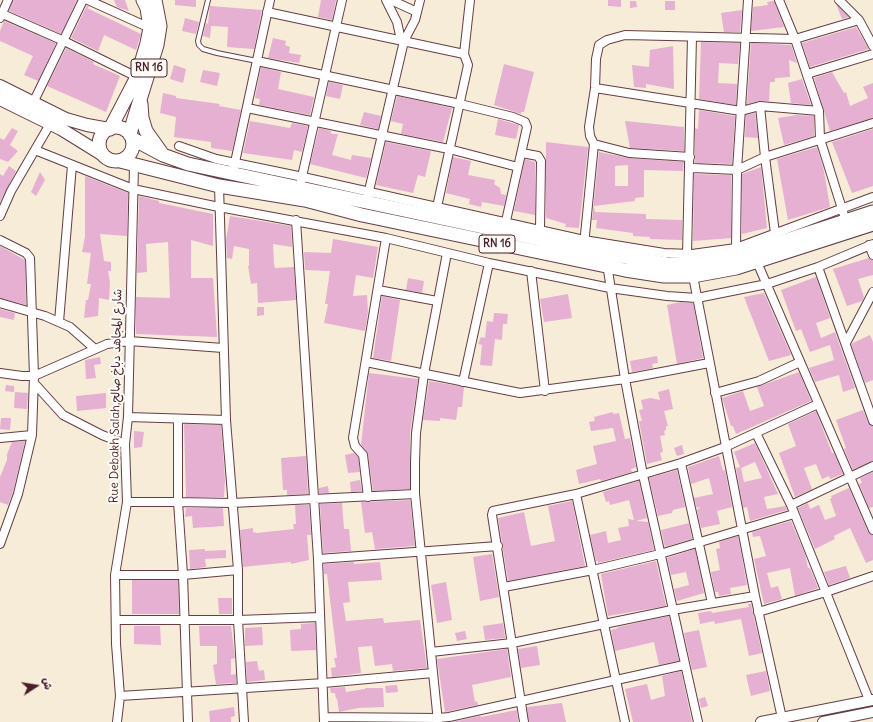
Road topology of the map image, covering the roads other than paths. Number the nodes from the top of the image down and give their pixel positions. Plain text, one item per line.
1 (8, 0) edge
2 (83, 0) edge
3 (88, 0) edge
4 (143, 0) edge
5 (155, 0) edge
6 (208, 0) edge
7 (270, 0) edge
8 (342, 0) edge
9 (386, 0) edge
10 (391, 0) edge
11 (420, 0) edge
12 (470, 0) edge
13 (748, 0) edge
14 (779, 0) edge
15 (839, 0) edge
16 (267, 12) junction
17 (417, 12) junction
18 (1, 15) edge
19 (859, 20) junction
20 (336, 27) junction
21 (150, 28) junction
22 (692, 37) junction
23 (745, 38) junction
24 (795, 39) junction
25 (64, 41) junction
26 (402, 41) junction
27 (873, 46) edge
28 (464, 54) junction
29 (873, 54) edge
30 (256, 60) junction
31 (326, 74) junction
32 (807, 74) junction
33 (137, 77) junction
34 (0, 86) edge
35 (595, 88) junction
36 (392, 89) junction
37 (142, 92) junction
38 (0, 99) edge
39 (690, 102) junction
40 (33, 103) junction
41 (460, 104) junction
42 (760, 106) junction
43 (246, 108) junction
44 (741, 111) junction
45 (819, 111) junction
46 (315, 122) junction
47 (873, 123) edge
48 (50, 124) junction
49 (110, 129) junction
50 (131, 137) junction
51 (383, 137) junction
52 (820, 139) junction
53 (594, 144) junction
54 (179, 146) dead end
55 (448, 149) junction
56 (35, 150) junction
57 (522, 153) junction
58 (103, 155) junction
59 (163, 155) junction
60 (690, 157) junction
61 (765, 157) junction
62 (120, 161) junction
63 (72, 164) junction
64 (134, 166) junction
65 (518, 167) junction
66 (233, 168) junction
67 (689, 170) junction
68 (737, 170) junction
69 (301, 182) junction
70 (219, 186) junction
71 (133, 189) junction
72 (368, 196) junction
73 (873, 197) edge
74 (219, 207) junction
75 (437, 207) junction
76 (873, 212) edge
77 (845, 215) junction
78 (0, 216) edge
79 (296, 220) junction
80 (506, 221) junction
81 (873, 224) edge
82 (540, 229) junction
83 (775, 233) junction
84 (386, 238) junction
85 (0, 240) edge
86 (871, 244) edge
87 (736, 248) junction
88 (583, 250) junction
89 (447, 253) junction
90 (605, 253) junction
91 (687, 254) junction
92 (873, 255) edge
93 (757, 262) junction
94 (489, 263) junction
95 (608, 267) junction
96 (818, 267) junction
97 (531, 271) junction
98 (693, 276) junction
99 (766, 284) junction
100 (610, 288) junction
101 (378, 290) junction
102 (873, 292) edge
103 (697, 298) junction
104 (437, 301) junction
105 (0, 303) edge
106 (31, 311) junction
107 (59, 322) junction
108 (129, 341) junction
109 (846, 343) junction
110 (223, 348) junction
111 (96, 349) junction
112 (366, 362) junction
113 (800, 362) junction
114 (709, 363) junction
115 (0, 374) edge
116 (424, 374) junction
117 (625, 378) junction
118 (34, 379) junction
119 (464, 382) junction
120 (545, 390) junction
121 (715, 392) junction
122 (818, 404) junction
123 (128, 417) junction
124 (178, 419) junction
125 (226, 420) junction
126 (873, 421) edge
127 (756, 432) junction
128 (32, 435) junction
129 (0, 438) edge
130 (125, 444) junction
131 (725, 447) junction
132 (680, 463) junction
133 (873, 466) edge
134 (643, 475) junction
135 (850, 477) junction
136 (415, 494) junction
137 (576, 494) junction
138 (368, 496) junction
139 (313, 499) junction
140 (127, 502) junction
141 (178, 502) junction
142 (232, 503) junction
143 (791, 506) junction
144 (0, 513) edge
145 (794, 514) junction
146 (8, 517) junction
147 (742, 530) junction
148 (873, 530) edge
149 (699, 543) junction
150 (0, 544) edge
151 (498, 546) junction
152 (421, 552) junction
153 (660, 554) junction
154 (318, 559) junction
155 (238, 570) junction
156 (593, 570) junction
157 (115, 575) junction
158 (183, 575) junction
159 (873, 576) edge
160 (504, 587) junction
161 (826, 592) junction
162 (755, 596) junction
163 (712, 603) junction
164 (672, 610) junction
165 (758, 612) junction
166 (320, 617) junction
167 (116, 620) junction
168 (184, 620) junction
169 (238, 620) junction
170 (604, 624) junction
171 (512, 642) junction
172 (431, 652) junction
173 (684, 665) junction
174 (433, 673) junction
175 (615, 679) junction
176 (324, 682) junction
177 (243, 688) junction
178 (188, 692) junction
179 (120, 696) junction
180 (871, 700) edge
181 (520, 701) junction
182 (873, 712) edge
183 (782, 718) junction
184 (324, 720) edge
185 (438, 720) edge
186 (117, 722) edge
187 (188, 722) edge
188 (244, 722) edge
189 (524, 722) edge
190 (625, 722) edge
191 (698, 722) edge
192 (761, 722) edge
193 (823, 722) edge

1 - 18 street
2 - 25 street
3 - 21 street
4 - 21 main road, RN 16
5 - 37 main road, RN 16
6 - 30 lane
7 - 16 street
8 - 20 street
9 - 26 street
10 - 17 street
11 - 17 street
12 - 28 street
13 - 23 street
14 - 24 street
15 - 19 street
16 - 20 street
16 - 30 street
17 - 26 street
18 - 25 street
19 - 24 street
19 - 27 street
20 - 26 street
20 - 31 street
21 - 33 main road, RN 16
22 - 23 street
22 - 35 street
22 - 39 street
23 - 24 street
23 - 44 street
24 - 32 street
25 - 33 street
25 - 40 street
26 - 28 street
26 - 36 street
28 - 41 street
29 - 32 street
30 - 31 street
30 - 43 street
31 - 36 street
31 - 46 street
32 - 45 street
33 - 49 main road, RN 16
34 - 40 main road
35 - 39 street
35 - 53 street
36 - 41 street
36 - 51 street
37 - 50 main road, RN 16
37 - 59 main road
38 - 48 main road
39 - 44 street
39 - 60 street
40 - 49 main road
41 - 55 street
41 - 57 street
42 - 44 street
42 - 45 street
42 - 61 street
43 - 46 street
43 - 66 street
44 - 68 street
45 - 52 street
46 - 51 street
46 - 69 street
47 - 52 street
48 - 56 street
48 - 58 main road
49 - 50 main road
49 - 58 main road
50 - 59 main road, RN 16
50 - 62 main road
51 - 55 street
51 - 72 street
52 - 61 street
52 - 77 street
53 - 60 street
53 - 88 street
54 - 66 street
55 - 65 street
55 - 75 street
56 - 63 street
56 - 78 street
57 - 65 street
57 - 82 street
58 - 62 main road
59 - 66 main road, RN 16
60 - 67 street
61 - 68 street
61 - 83 street
62 - 64 main road, RN 16
63 - 71 street
63 - 107 street
64 - 70 main road, RN 16
64 - 71 street, Rue Debakh Salah,شارع المجاهد دباخ صالح
65 - 80 street
66 - 69 main road, RN 16
67 - 68 street
67 - 91 street
68 - 87 street
69 - 72 main road, RN 16
70 - 74 street
70 - 88 main road, RN 16
71 - 74 street
71 - 108 street, Rue Debakh Salah,شارع المجاهد دباخ صالح
72 - 75 street
72 - 88 main road, RN 16
73 - 77 street
74 - 79 street
74 - 110 street
75 - 80 street
76 - 77 main road, RN 16
77 - 83 street
77 - 90 main road, RN 16
79 - 84 street
79 - 139 street
80 - 82 street
81 - 93 main road, RN 16
82 - 88 street
83 - 87 street
84 - 89 street
84 - 101 street
85 - 106 street
86 - 92 street
86 - 96 street
87 - 91 street
88 - 90 main road, RN 16
88 - 91 street
88 - 95 main road, RN 16
89 - 94 street
89 - 104 street
90 - 95 street
93 - 98 main road, RN 16
93 - 99 street
94 - 97 street
94 - 119 street
95 - 98 main road, RN 16
95 - 100 street
96 - 99 street
96 - 109 street
97 - 100 street
97 - 120 street
98 - 103 street
99 - 103 street
99 - 113 street
100 - 103 street
100 - 117 street
101 - 104 street
101 - 112 street
102 - 109 street
103 - 114 street
104 - 116 street
105 - 106 street
106 - 107 street
106 - 118 street
107 - 111 street
108 - 110 street
108 - 111 street
108 - 123 street, Rue Debakh Salah,شارع المجاهد دباخ صالح
109 - 126 street
110 - 125 street
111 - 118 street
112 - 116 street
112 - 138 street
113 - 121 street
113 - 122 street
114 - 117 street
114 - 121 street
115 - 118 street
116 - 119 street
116 - 136 street
117 - 120 street
117 - 134 street
118 - 128 street
118 - 130 street
119 - 120 street
121 - 131 street
122 - 127 street
122 - 135 street
123 - 124 street
123 - 130 street, Rue Debakh Salah,شارع المجاهد دباخ صالح
124 - 125 street
124 - 141 street
125 - 142 street
127 - 131 street
127 - 143 street
128 - 129 street
128 - 146 street
130 - 140 street, Rue Debakh Salah,شارع المجاهد دباخ صالح
131 - 132 street
131 - 147 street
132 - 134 street
132 - 149 street
133 - 135 street
134 - 137 street
134 - 153 street
135 - 143 street
135 - 148 street
136 - 138 street
136 - 152 street
137 - 151 street
137 - 156 street
138 - 139 street
139 - 142 street
139 - 154 street
140 - 141 street
140 - 157 street, Rue Debakh Salah,شارع المجاهد دباخ صالح
141 - 142 street
141 - 158 street
142 - 155 street
143 - 145 street
144 - 146 street
145 - 147 street
145 - 161 street
146 - 150 street
147 - 149 street
147 - 162 street
149 - 153 street
149 - 163 street
151 - 152 street
151 - 160 street
152 - 154 street
152 - 172 street
153 - 156 street
153 - 164 street
154 - 166 street
155 - 158 street
155 - 169 street
156 - 160 street
156 - 170 street
157 - 158 street
157 - 167 street, Rue Debakh Salah,شارع المجاهد دباخ صالح
158 - 168 street
159 - 161 street
160 - 171 street
161 - 165 street
161 - 180 street
162 - 163 street
162 - 165 street
163 - 164 street
164 - 170 street
164 - 173 street
165 - 183 street
166 - 169 street
166 - 176 street
167 - 168 street
167 - 179 street, Rue Debakh Salah,شارع المجاهد دباخ صالح
168 - 169 street
168 - 178 street
169 - 177 street
170 - 171 street
170 - 175 street
171 - 172 street
171 - 181 street
172 - 174 street
173 - 175 street
173 - 191 street
174 - 176 street
174 - 185 street
175 - 181 street
175 - 190 street
176 - 177 street
176 - 184 street
177 - 178 street
177 - 188 street
178 - 179 street
178 - 187 street
179 - 186 street, Rue Debakh Salah,شارع المجاهد دباخ صالح
180 - 183 street
181 - 185 street
181 - 189 street
182 - 193 street
183 - 192 street
184 - 185 street

